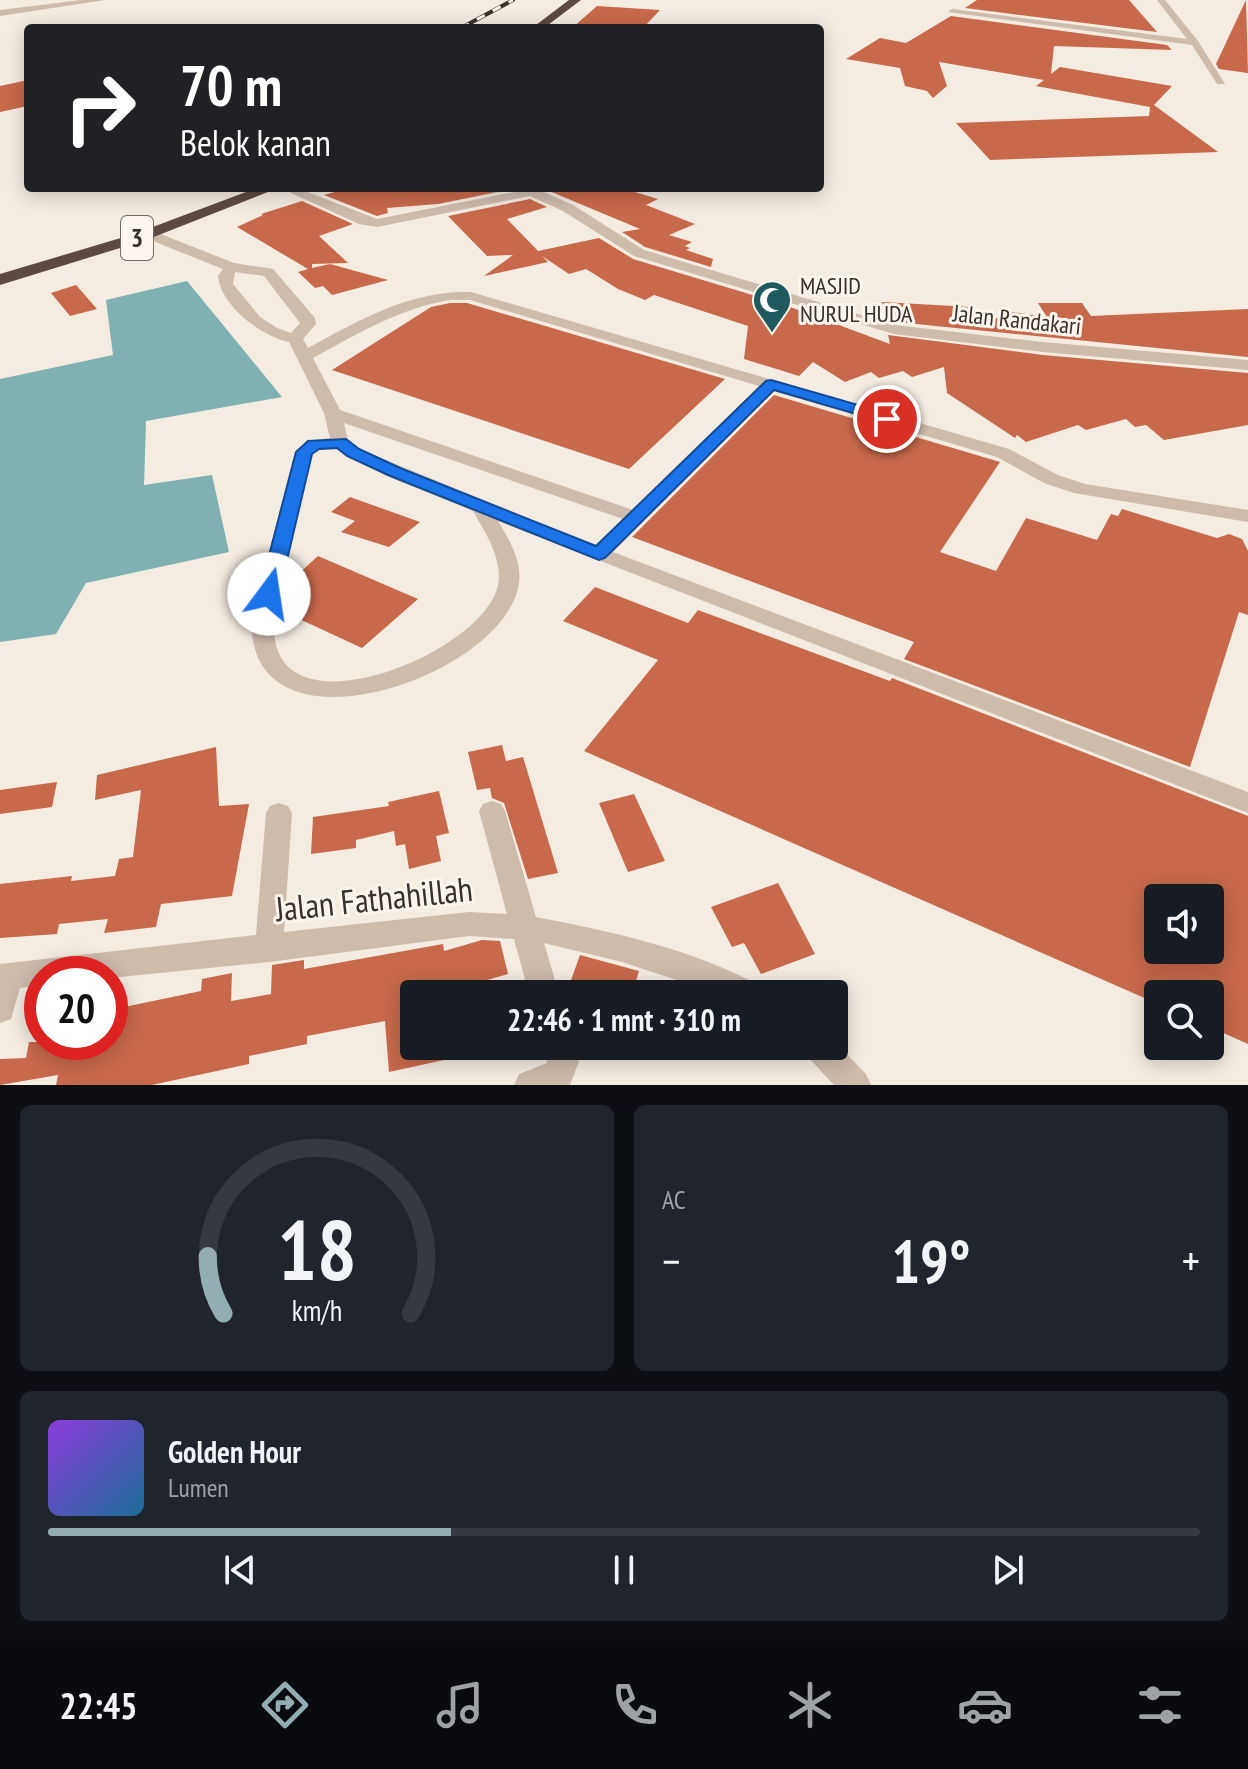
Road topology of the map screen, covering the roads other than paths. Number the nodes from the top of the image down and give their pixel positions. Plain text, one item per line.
1 (77, 0) edge
2 (101, 0) edge
3 (576, 0) edge
4 (1161, 0) edge
5 (23, 10) junction
6 (952, 12) dead end
7 (0, 13) edge
8 (543, 24) edge
9 (1195, 43) junction
10 (1221, 82) dead end
11 (260, 192) edge
12 (295, 192) edge
13 (519, 192) edge
14 (532, 192) edge
15 (148, 234) junction
16 (231, 267) junction
17 (0, 280) edge
18 (295, 338) junction
19 (304, 356) junction
20 (1248, 365) edge
21 (771, 384) junction
22 (333, 413) junction
23 (340, 443) junction
24 (481, 507) junction
25 (1248, 516) edge
26 (638, 518) junction
27 (599, 554) junction
28 (1248, 803) edge
29 (492, 811) dead end
30 (279, 813) dead end
31 (522, 927) junction
32 (269, 949) junction
33 (4, 977) edge
34 (539, 980) edge
35 (718, 980) edge
36 (0, 1009) edge
37 (563, 1060) edge
38 (831, 1060) edge
39 (530, 1085) edge
40 (855, 1085) edge

1 - 5 street
2 - 5 street
3 - 8 highway
4 - 9 street
5 - 7 street
6 - 9 street
9 - 10 street
11 - 15 highway, 3
12 - 13 street
14 - 20 street, Jalan Randakari
15 - 16 street
15 - 17 highway, 3
16 - 18 street
16 - 18 street
18 - 19 street
19 - 21 street
19 - 22 street
21 - 25 street
21 - 26 street
22 - 23 street
22 - 26 street
23 - 24 street
23 - 24 street
24 - 27 street
26 - 27 street
27 - 28 street
29 - 31 street
30 - 32 street
31 - 32 street, Jalan Fathahillah
31 - 34 street
31 - 35 street, Jalan Fathahillah
32 - 33 street, Jalan Fathahillah
33 - 36 street
37 - 39 street
38 - 40 street

